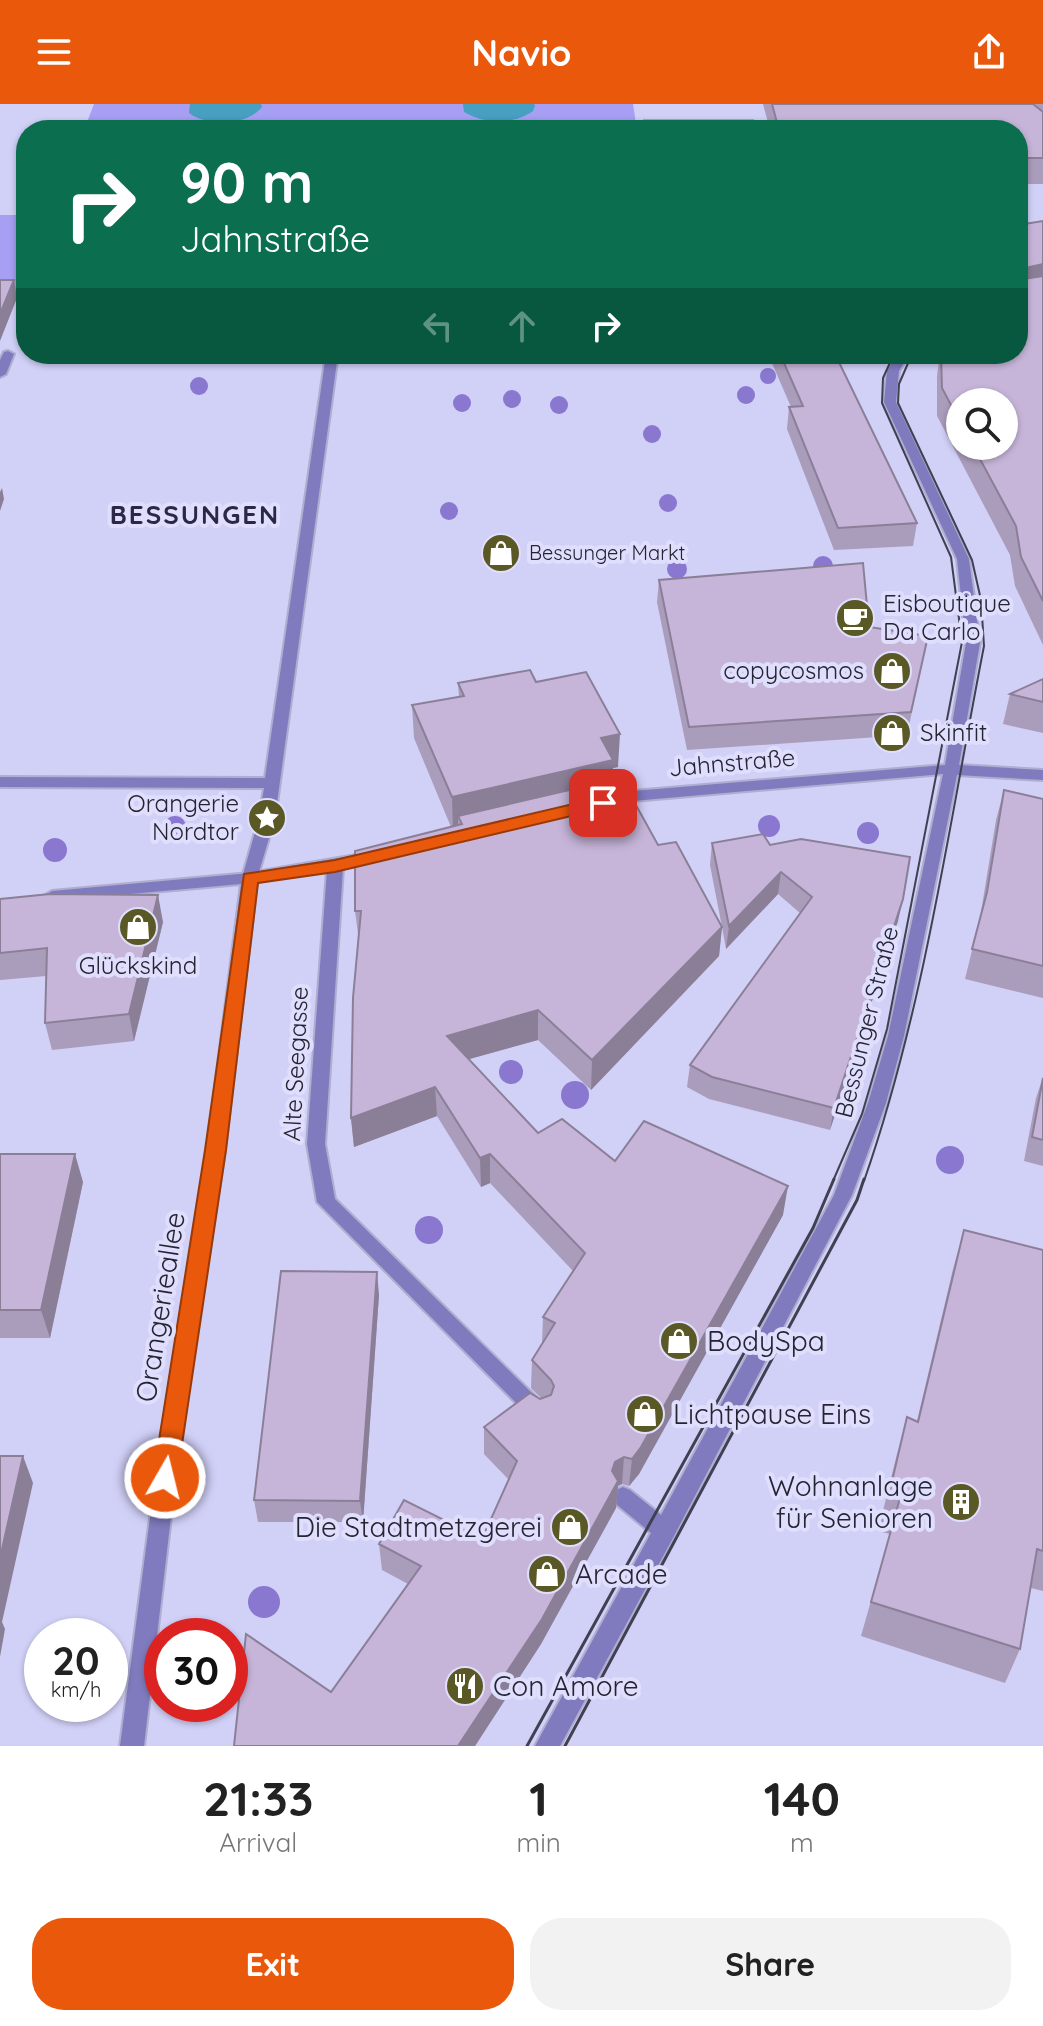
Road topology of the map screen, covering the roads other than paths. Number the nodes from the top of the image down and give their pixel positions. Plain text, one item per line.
1 (8, 354) dead end
2 (331, 364) edge
3 (897, 364) edge
4 (0, 374) edge
5 (951, 770) junction
6 (1043, 775) edge
7 (0, 782) edge
8 (271, 783) junction
9 (588, 806) edge
10 (394, 852) edge
11 (335, 866) junction
12 (250, 878) junction
13 (31, 898) edge
14 (541, 1415) edge
15 (623, 1497) dead end
16 (665, 1531) junction
17 (132, 1746) edge
18 (547, 1746) edge

1 - 4 street
2 - 8 street, Orangerieallee
3 - 5 street, Bessunger Straße
5 - 6 street, Jahnstraße
5 - 9 street, Jahnstraße
5 - 16 street, Bessunger Straße
7 - 8 street
8 - 12 street, Orangerieallee
10 - 11 street
11 - 12 street
11 - 14 street, Alte Seegasse
12 - 13 street
12 - 17 street, Orangerieallee
15 - 16 street
16 - 18 street, Bessunger Straße

